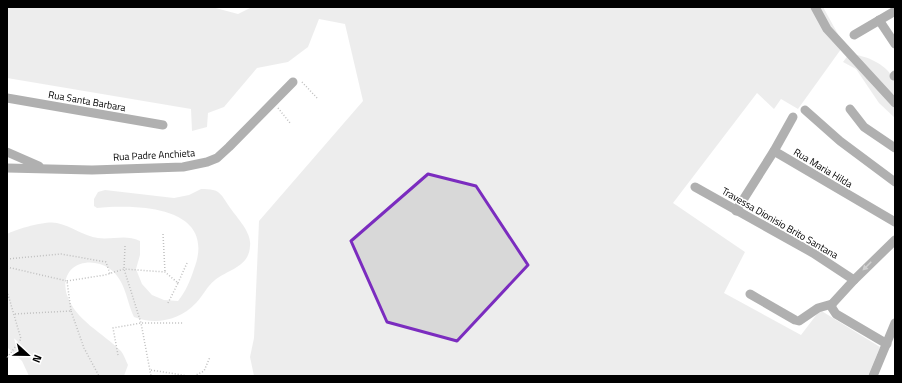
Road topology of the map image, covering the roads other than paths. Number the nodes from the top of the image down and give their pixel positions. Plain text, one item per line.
1 (815, 7) edge
2 (895, 11) edge
3 (879, 20) junction
4 (854, 35) dead end
5 (895, 44) edge
6 (293, 82) road end
7 (7, 98) edge
8 (895, 103) edge
9 (850, 109) dead end
10 (804, 110) dead end
11 (793, 118) dead end
12 (163, 125) dead end
13 (895, 148) edge
14 (774, 151) junction
15 (7, 152) edge
16 (7, 168) edge
17 (44, 168) junction
18 (895, 182) edge
19 (695, 187) dead end
20 (736, 211) junction
21 (895, 222) edge
22 (895, 240) edge
23 (854, 280) junction
24 (750, 294) dead end
25 (832, 304) junction
26 (895, 323) edge
27 (890, 341) edge
28 (873, 376) edge

1 - 8 street
2 - 3 street
3 - 4 street
3 - 5 street
6 - 17 street, Rua Padre Anchieta
7 - 12 street, Rua Santa Barbara
9 - 13 street
10 - 18 street
11 - 14 street
14 - 20 street
14 - 21 street, Rua Maria Hilda
15 - 17 street
16 - 17 street, Rua Padre Anchieta
19 - 20 street, Travessa Dionisio Brito Santana
20 - 23 street, Travessa Dionisio Brito Santana
22 -> 23 street
23 - 25 street
24 - 25 street
25 - 27 street
26 - 27 street
27 - 28 street

